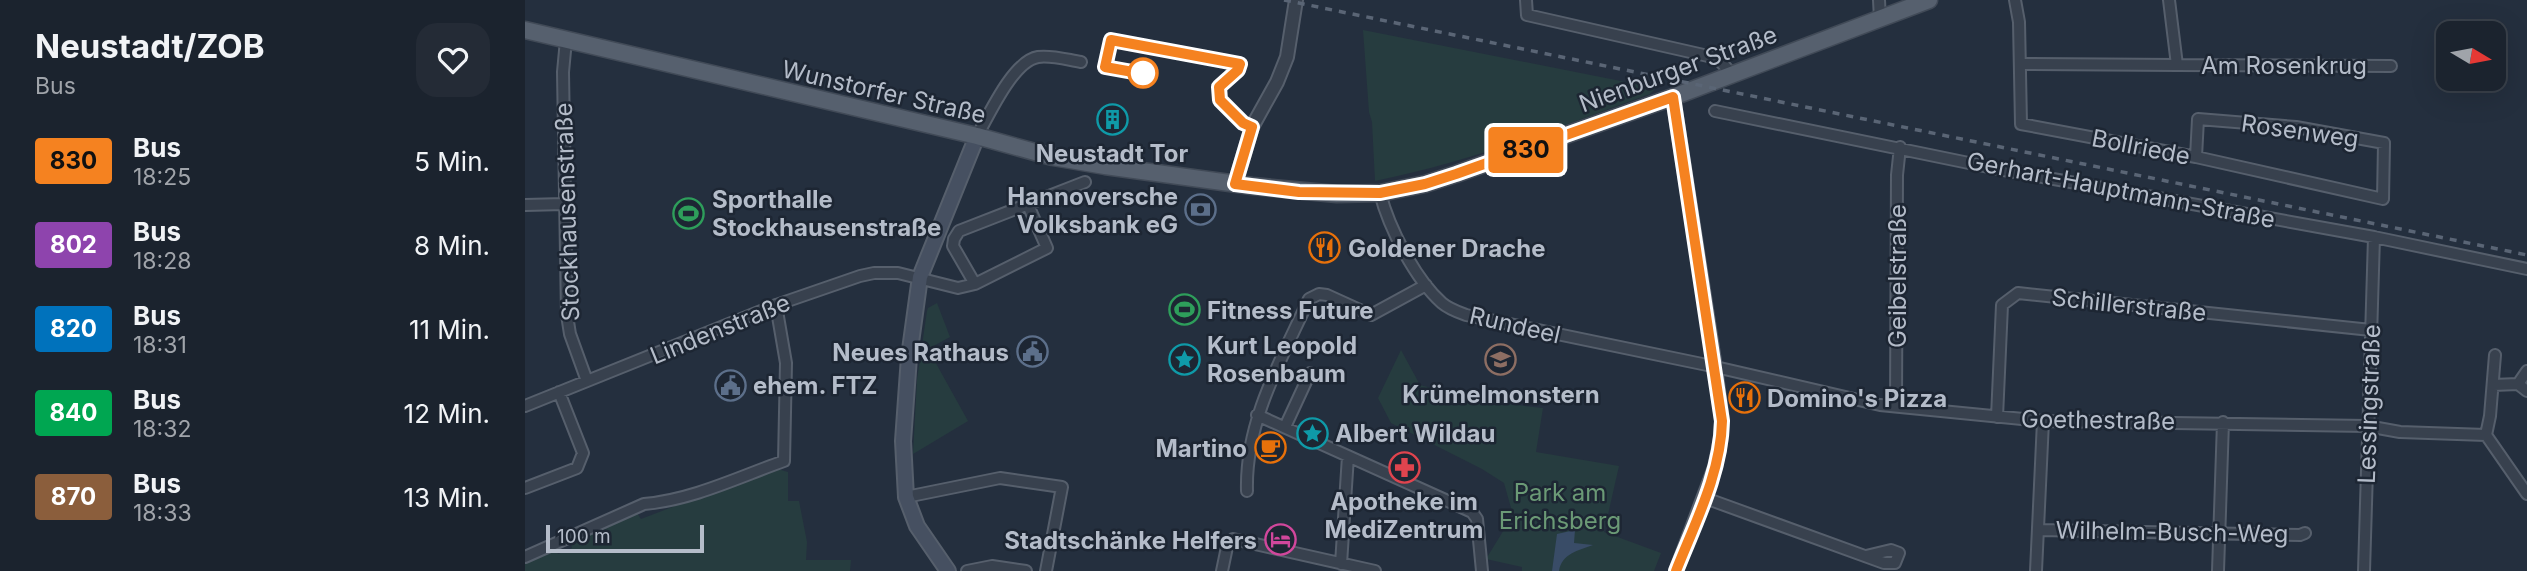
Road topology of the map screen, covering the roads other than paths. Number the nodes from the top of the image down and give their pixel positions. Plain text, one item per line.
1 (1296, 0) edge
2 (1526, 0) edge
3 (1879, 0) edge
4 (1929, 0) edge
5 (2015, 0) edge
6 (2169, 0) edge
7 (1879, 19) junction
8 (525, 30) edge
9 (566, 40) junction
10 (1081, 62) dead end
11 (2021, 64) junction
12 (2177, 65) junction
13 (2391, 66) dead end
14 (1731, 73) junction
15 (1673, 97) junction
16 (1715, 111) dead end
17 (977, 136) junction
18 (1900, 147) junction
19 (2196, 157) junction
20 (1085, 182) dead end
21 (1235, 184) junction
22 (1380, 193) junction
23 (2383, 199) joint
24 (564, 204) junction
25 (525, 205) edge
26 (1028, 205) junction
27 (2374, 237) junction
28 (2527, 269) edge
29 (920, 278) junction
30 (975, 284) junction
31 (1426, 285) junction
32 (776, 305) junction
33 (2371, 330) junction
34 (2495, 355) dead end
35 (1715, 367) junction
36 (2527, 371) edge
37 (1310, 373) dead end
38 (587, 381) junction
39 (2493, 385) junction
40 (2523, 387) edge
41 (559, 392) junction
42 (525, 406) edge
43 (1896, 406) junction
44 (1257, 415) junction
45 (1997, 417) junction
46 (2043, 421) junction
47 (2223, 422) junction
48 (2368, 426) junction
49 (1285, 427) junction
50 (2486, 435) junction
51 (1348, 456) junction
52 (525, 488) edge
53 (1247, 491) dead end
54 (2527, 494) edge
55 (907, 497) junction
56 (1705, 498) junction
57 (2039, 530) junction
58 (2219, 533) junction
59 (2305, 533) dead end
60 (1866, 556) dead end
61 (525, 557) edge
62 (1341, 564) junction
63 (1355, 569) edge
64 (949, 571) edge
65 (967, 571) edge
66 (1026, 571) edge
67 (1046, 571) edge
68 (1222, 571) edge
69 (1375, 571) edge
70 (1482, 571) edge
71 (1676, 571) edge
72 (2036, 571) edge
73 (2218, 571) edge
74 (2364, 571) edge

1 - 21 street
2 - 14 street
3 - 7 street
4 - 7 main road, Nienburger Straße
5 - 11 street, Bollriede
6 - 12 street, Am Rosenkrug
7 - 14 main road, Nienburger Straße
8 - 9 main road, Wunstorfer Straße
9 - 17 main road, Wunstorfer Straße
9 - 24 street, Stockhausenstraße
10 - 17 street
11 - 12 street, Am Rosenkrug
11 - 19 street, Bollriede
12 - 13 street, Am Rosenkrug
14 - 15 main road, Nienburger Straße
15 - 22 main road, Nienburger Straße
15 - 35 street
16 - 18 street, Gerhart-Hauptmann-Straße
17 - 21 main road, Wunstorfer Straße
17 - 29 main road
18 - 27 street, Gerhart-Hauptmann-Straße
18 - 43 street, Geibelstraße
19 - 23 street, Bollriede
19 - 23 street, Rosenweg
20 - 26 street
21 - 22 main road, Nienburger Straße
22 - 31 street, Rundeel
24 - 25 street
24 - 38 street, Stockhausenstraße
26 - 30 street
26 - 30 street
27 - 28 street, Gerhart-Hauptmann-Straße
27 - 33 street, Lessingstraße
29 - 30 street, Lindenstraße
29 - 32 street, Lindenstraße
29 - 55 main road
31 - 35 street, Rundeel
31 - 44 street
32 - 38 street, Lindenstraße
32 - 61 street
33 - 45 street, Schillerstraße
33 - 48 street, Lessingstraße
34 - 39 street
35 - 43 street, Goethestraße
35 - 56 street
36 - 40 street
37 - 49 street
38 - 41 street, Lindenstraße
39 - 40 street
39 - 50 street
41 - 42 street, Lindenstraße
41 - 52 street
43 - 45 street, Goethestraße
44 - 49 street
44 - 53 street
45 - 46 street, Goethestraße
46 - 47 street, Goethestraße
46 - 57 street
47 - 48 street, Goethestraße
47 - 58 street
48 - 50 street, Goethestraße
48 - 74 street, Lessingstraße
49 - 51 street
50 - 54 street
51 - 62 street
51 - 70 street
55 - 64 main road
55 - 67 street
56 - 60 street
56 - 71 street
57 - 58 street, Wilhelm-Busch-Weg
57 - 72 street
58 - 59 street, Wilhelm-Busch-Weg
58 - 73 street
62 - 63 street
62 - 68 street
63 - 69 street
65 - 66 street

